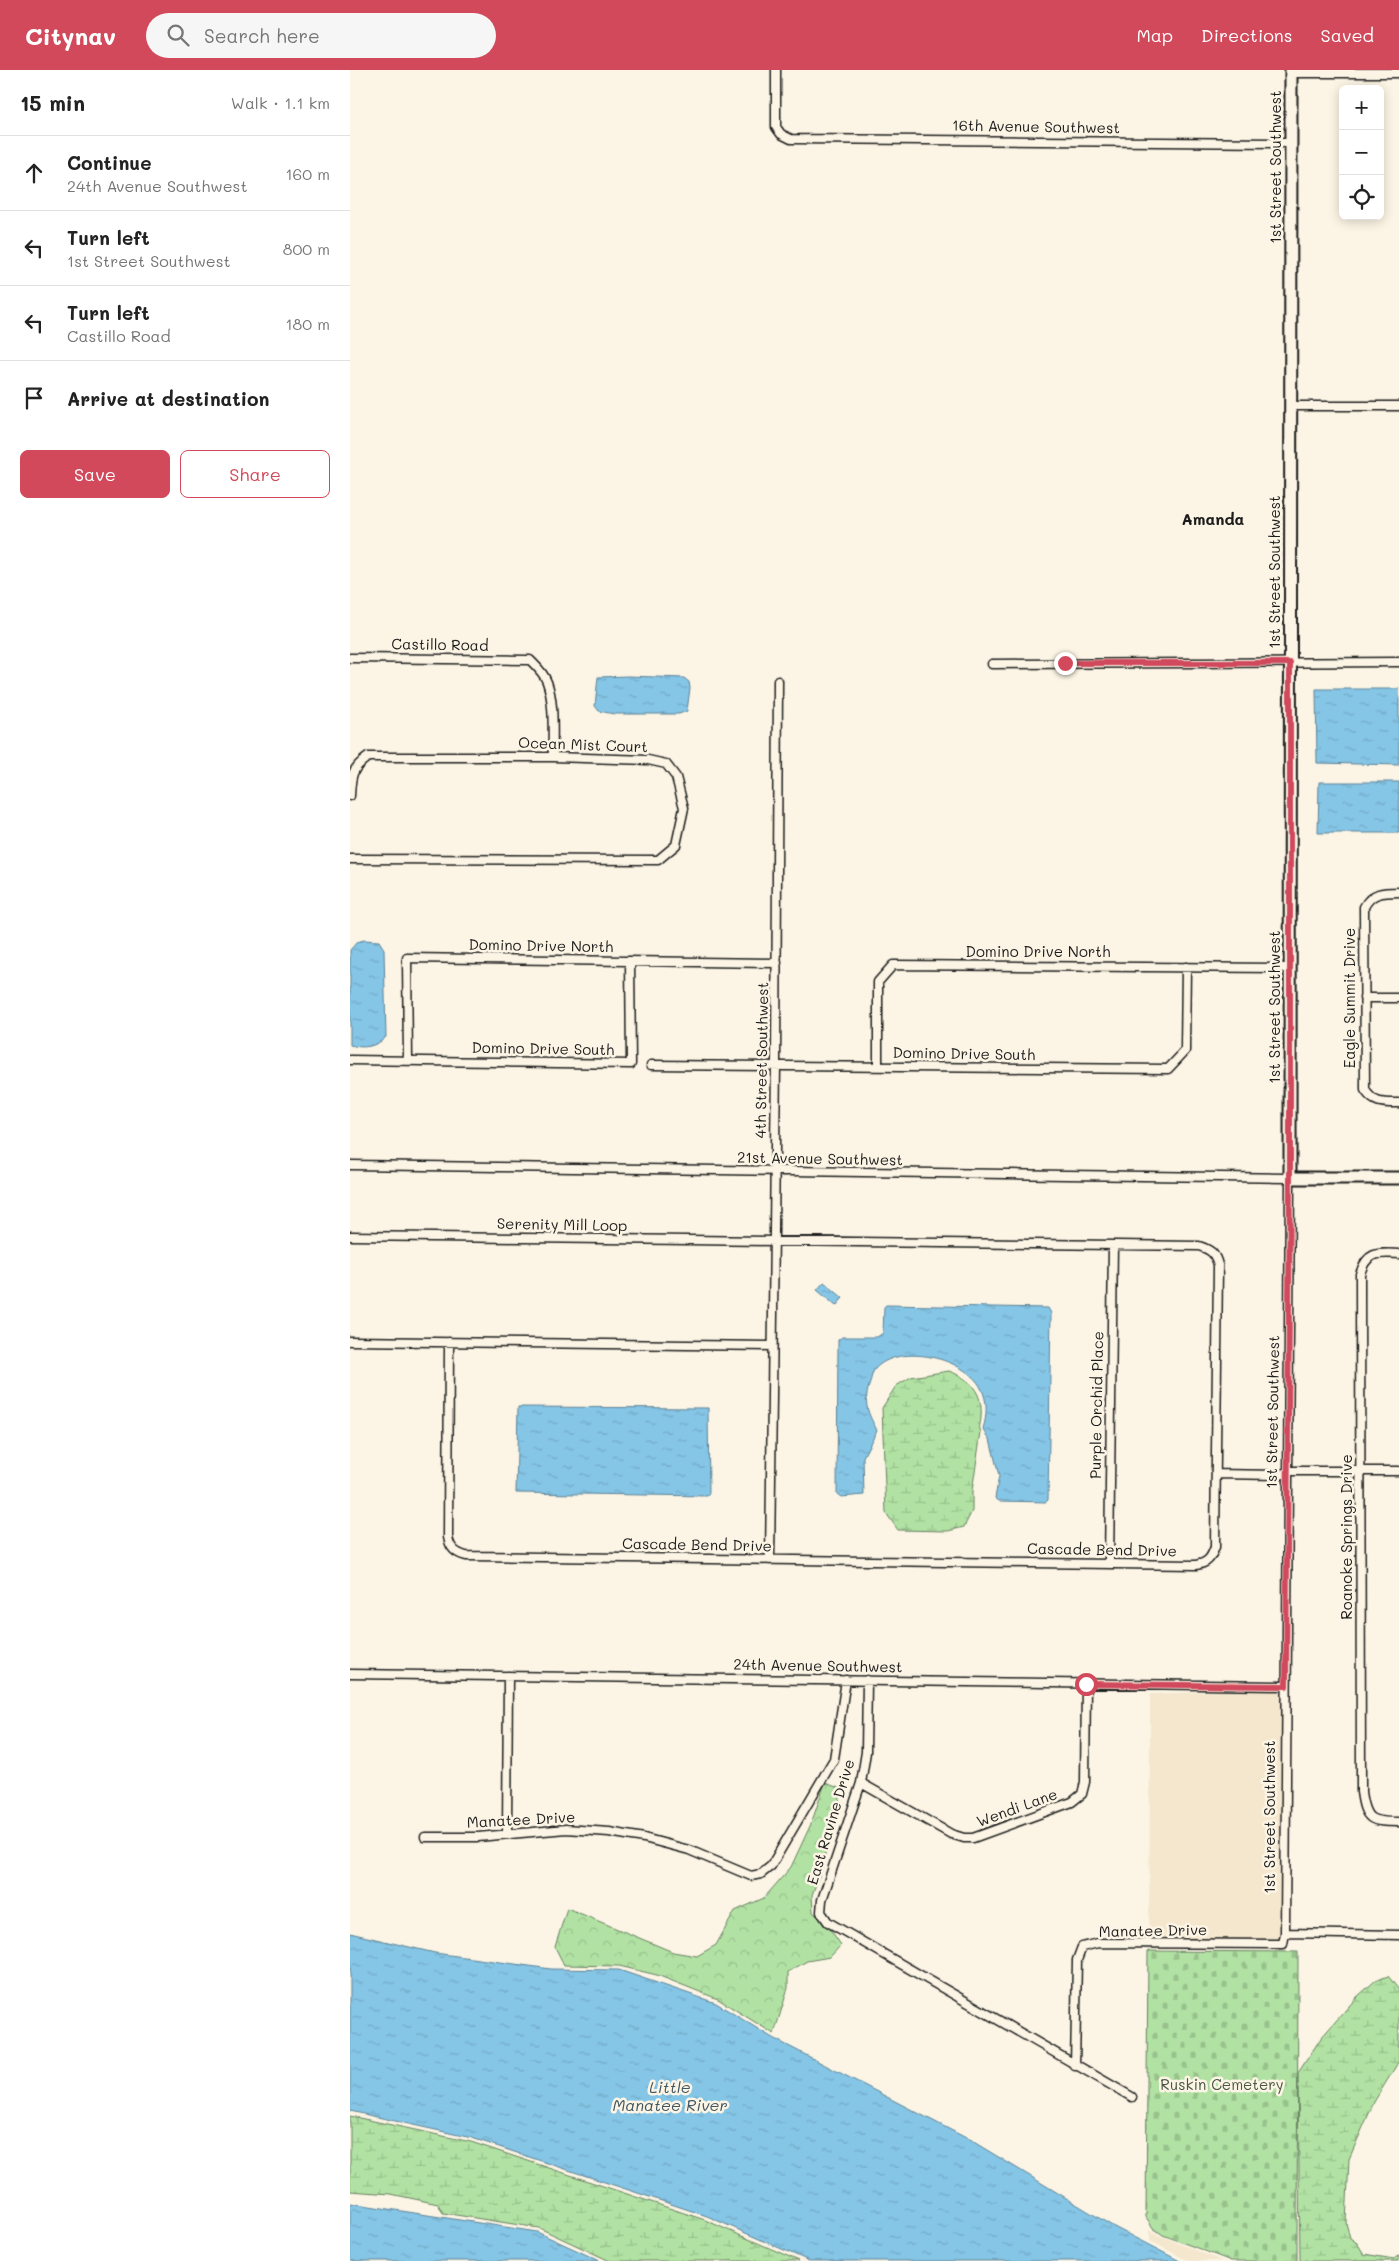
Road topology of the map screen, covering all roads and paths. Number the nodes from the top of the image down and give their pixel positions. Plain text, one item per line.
1 (776, 70) edge
2 (1292, 72) edge
3 (1399, 73) edge
4 (1291, 143) junction
5 (1290, 406) junction
6 (1399, 406) edge
7 (350, 658) edge
8 (1399, 662) edge
9 (1290, 663) junction
10 (992, 664) dead end
11 (778, 680) dead end
12 (553, 757) junction
13 (350, 796) edge
14 (350, 859) edge
15 (1399, 892) edge
16 (630, 961) junction
17 (777, 963) junction
18 (1186, 967) junction
19 (1290, 968) junction
20 (1364, 998) junction
21 (1399, 998) edge
22 (350, 1060) edge
23 (408, 1060) junction
24 (651, 1065) dead end
25 (776, 1065) junction
26 (878, 1067) junction
27 (1399, 1103) edge
28 (350, 1165) edge
29 (774, 1172) junction
30 (1290, 1178) junction
31 (1399, 1178) edge
32 (350, 1236) edge
33 (773, 1242) junction
34 (1113, 1246) junction
35 (1399, 1254) edge
36 (350, 1342) edge
37 (449, 1342) junction
38 (772, 1346) junction
39 (1288, 1471) junction
40 (1361, 1471) junction
41 (1399, 1471) edge
42 (1216, 1474) junction
43 (770, 1560) junction
44 (1109, 1564) junction
45 (350, 1674) edge
46 (508, 1676) junction
47 (846, 1680) junction
48 (867, 1680) junction
49 (1086, 1684) junction
50 (1286, 1686) junction
51 (861, 1783) junction
52 (1399, 1822) edge
53 (507, 1834) junction
54 (425, 1837) dead end
55 (1285, 1933) junction
56 (1399, 1935) edge
57 (1283, 1944) joint
58 (1074, 2066) junction
59 (1132, 2097) dead end

1 - 4 street, 16th Avenue Southwest
2 - 3 street
2 - 4 street, 1st Street Southwest
4 - 5 street, 1st Street Southwest
5 - 6 street
5 - 9 street, 1st Street Southwest
7 - 12 street, Castillo Road
8 - 9 street
9 - 10 street
9 - 19 street, 1st Street Southwest
11 - 17 street, 4th Street Southwest
12 - 13 street, Ocean Mist Court
12 - 14 street, Ocean Mist Court
15 - 20 street, Eagle Summit Drive
16 - 17 street, Domino Drive North
16 - 23 street, Domino Drive North
16 - 23 street, Domino Drive South
17 - 25 street, 4th Street Southwest
18 - 19 street, Domino Drive North
18 - 26 street, Domino Drive South
18 - 26 street, Domino Drive North
19 - 30 street, 1st Street Southwest
20 - 21 street
20 - 27 street, Eagle Summit Drive
22 - 23 street, Domino Drive South
24 - 25 street, Domino Drive South
25 - 26 street, Domino Drive South
25 - 29 street, 4th Street Southwest
28 - 29 street, 21st Avenue Southwest
29 - 30 street, 21st Avenue Southwest
29 - 33 street, 4th Street Southwest
30 - 31 street
30 - 39 street, 1st Street Southwest
32 - 33 street, Serenity Mill Loop
33 - 34 street, Cascade Bend Drive
33 - 38 street, 4th Street Southwest
34 - 42 street, Cascade Bend Drive
34 - 44 street, Purple Orchid Place
35 - 40 street, Roanoke Springs Drive
36 - 37 street
37 - 38 street
37 - 43 street, Cascade Bend Drive
38 - 43 street, 4th Street Southwest
39 - 40 street
39 - 42 street
39 - 50 street, 1st Street Southwest
40 - 41 street
40 - 52 street, Roanoke Springs Drive
42 - 44 street, Cascade Bend Drive
43 - 44 street, Cascade Bend Drive
45 - 46 street, 24th Avenue Southwest
46 - 47 street, 24th Avenue Southwest
46 - 53 street
47 - 48 street, 24th Avenue Southwest
47 - 53 street, Manatee Drive
48 - 49 street, 24th Avenue Southwest
48 - 51 street, East Ravine Drive
49 - 50 street, 24th Avenue Southwest
49 - 51 street, Wendi Lane
50 - 55 street, 1st Street Southwest
51 - 58 street, East Ravine Drive
53 - 54 street, Manatee Drive
55 - 56 street
55 - 57 street, 1st Street Southwest
57 - 58 street, Manatee Drive
58 - 59 street

